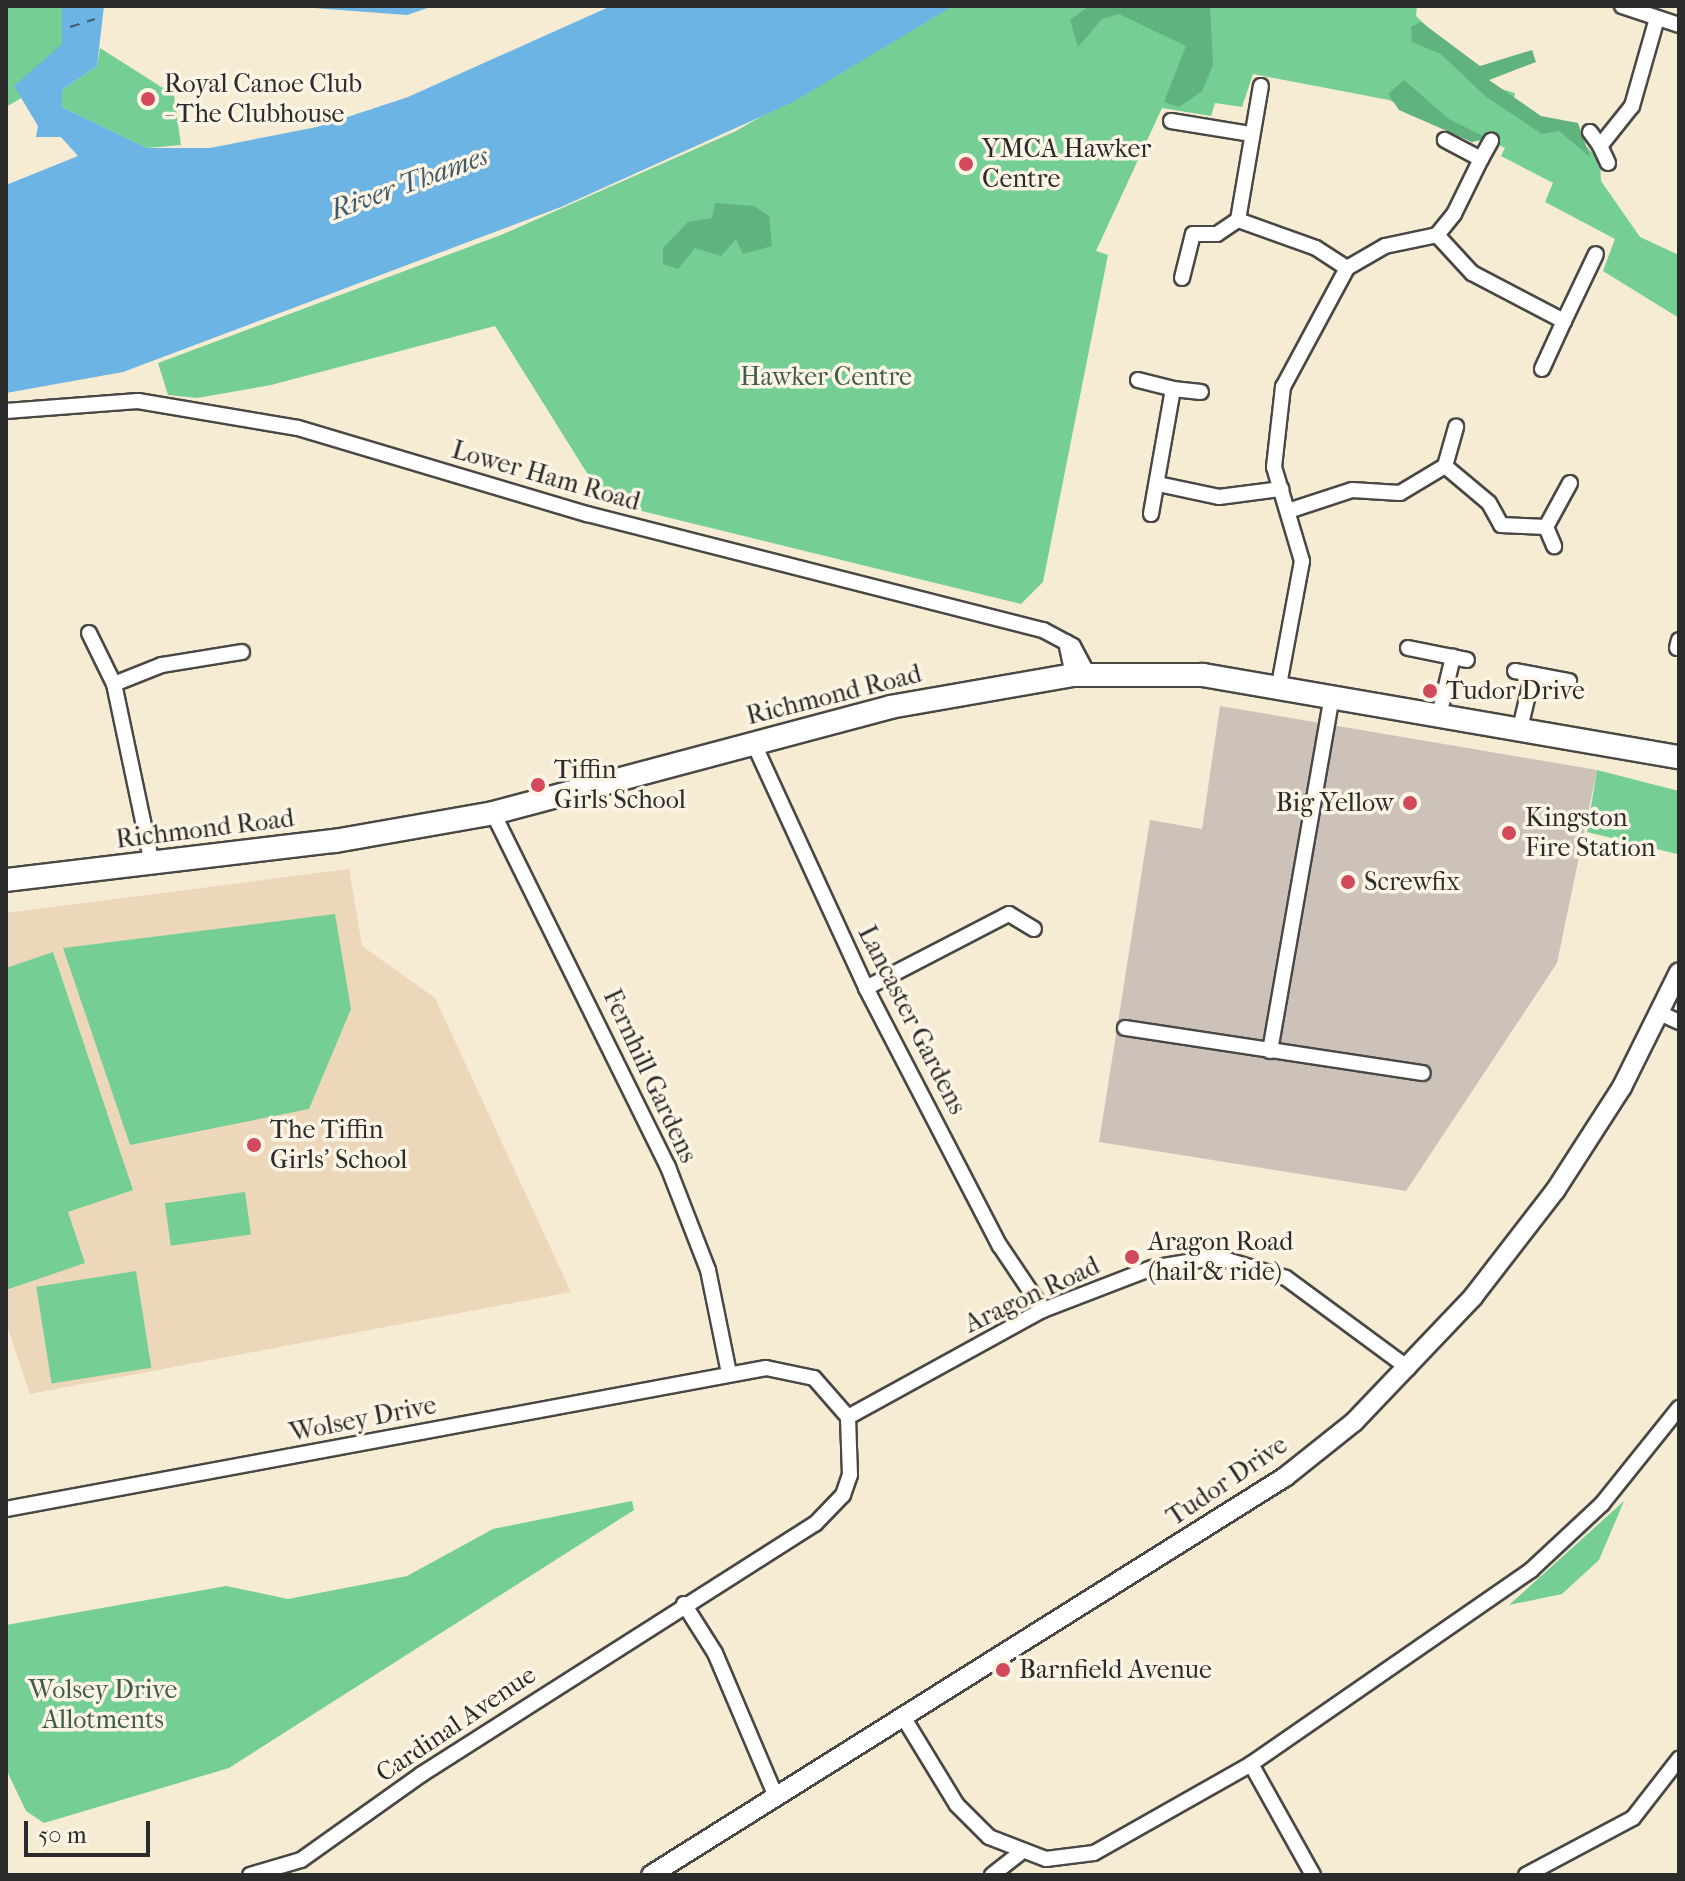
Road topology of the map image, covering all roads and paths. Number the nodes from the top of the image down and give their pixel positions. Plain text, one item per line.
1 (1622, 6) edge
2 (1657, 18) junction
3 (1679, 25) edge
4 (1261, 86) dead end
5 (1171, 121) dead end
6 (1590, 132) dead end
7 (1250, 134) junction
8 (1445, 140) dead end
9 (1491, 141) dead end
10 (1600, 146) junction
11 (1481, 159) junction
12 (1608, 163) dead end
13 (1238, 220) junction
14 (1437, 235) junction
15 (1596, 254) dead end
16 (1347, 268) junction
17 (1182, 278) dead end
18 (1564, 321) junction
19 (1542, 369) dead end
20 (1138, 380) dead end
21 (1173, 389) junction
22 (1201, 392) dead end
23 (6, 411) edge
24 (1456, 427) dead end
25 (1445, 466) junction
26 (1570, 483) dead end
27 (1158, 484) junction
28 (1281, 489) junction
29 (1288, 511) junction
30 (1151, 514) dead end
31 (1546, 527) junction
32 (1554, 546) dead end
33 (89, 633) dead end
34 (1408, 648) dead end
35 (242, 652) dead end
36 (1515, 671) dead end
37 (1533, 674) junction
38 (1080, 675) junction
39 (1569, 681) dead end
40 (114, 684) junction
41 (1279, 685) junction
42 (1332, 695) junction
43 (1440, 711) junction
44 (1521, 724) junction
45 (754, 744) junction
46 (1679, 757) edge
47 (493, 813) junction
48 (152, 864) junction
49 (6, 880) edge
50 (1034, 929) dead end
51 (1679, 972) edge
52 (866, 988) junction
53 (1662, 1014) junction
54 (1679, 1022) edge
55 (1125, 1028) dead end
56 (1270, 1051) junction
57 (1423, 1073) dead end
58 (1043, 1310) junction
59 (1408, 1368) junction
60 (729, 1373) junction
61 (1679, 1408) edge
62 (848, 1417) junction
63 (6, 1509) edge
64 (684, 1604) junction
65 (902, 1715) junction
66 (1679, 1759) edge
67 (1251, 1764) junction
68 (774, 1792) junction
69 (1019, 1854) junction
70 (250, 1875) edge
71 (651, 1875) edge
72 (992, 1875) edge
73 (1313, 1875) edge
74 (1526, 1875) edge

1 - 2 street
2 - 3 street
2 - 10 street
4 - 7 street
5 - 7 street
6 - 10 street
7 - 13 street
8 - 11 street
9 - 11 street
10 - 12 street
11 - 14 street
13 - 16 street
13 - 17 street
14 - 16 street
14 - 18 street
15 - 18 street
16 - 28 street
18 - 19 street
20 - 21 street
21 - 22 street
21 - 27 street
23 - 38 street, Lower Ham Road
24 - 25 street
25 - 29 street
25 - 31 street
26 - 31 street
27 - 28 street
27 - 30 street
28 - 29 street
29 - 41 street
31 - 32 street
33 - 40 street
34 - 43 street
35 - 40 street
36 - 37 street
37 - 39 street
37 - 44 street
38 - 41 main road, Richmond Road
38 - 45 main road, Richmond Road
40 - 48 street
41 - 42 main road, Richmond Road
42 - 43 main road, Richmond Road
42 - 56 street
43 - 44 main road, Richmond Road
44 - 46 main road, Richmond Road
45 - 47 main road, Richmond Road
45 - 52 street, Lancaster Gardens
47 - 48 main road, Richmond Road
47 - 60 street, Fernhill Gardens
48 - 49 main road, Richmond Road
50 - 52 street
51 - 53 street, Tudor Drive
52 - 58 street, Lancaster Gardens
53 - 54 street
53 - 59 street, Tudor Drive
55 - 56 street
56 - 57 street
58 - 59 street, Aragon Road
58 - 62 street, Aragon Road
59 - 65 street, Tudor Drive
60 - 62 street
60 - 63 street, Wolsey Drive
61 - 67 street
62 - 64 street
64 - 68 street
64 - 70 street, Cardinal Avenue
65 - 68 street, Tudor Drive
65 - 69 street
66 - 74 street
67 - 69 street
67 - 73 street
68 - 71 street, Tudor Drive
69 - 72 street

